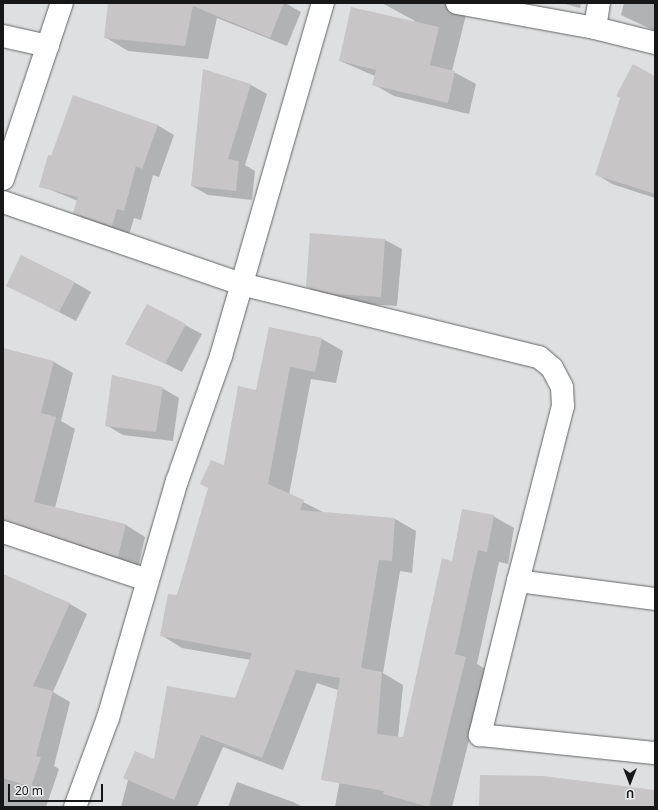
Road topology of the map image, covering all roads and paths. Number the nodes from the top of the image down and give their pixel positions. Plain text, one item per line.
1 (62, 3) edge
2 (324, 3) edge
3 (458, 3) edge
4 (599, 3) edge
5 (595, 28) junction
6 (3, 36) edge
7 (655, 43) edge
8 (48, 46) junction
9 (3, 179) edge
10 (3, 202) edge
11 (241, 284) junction
12 (3, 532) edge
13 (147, 580) junction
14 (518, 581) junction
15 (655, 599) edge
16 (655, 753) edge
17 (75, 807) edge

1 - 8 street
2 - 11 street
3 - 5 street
4 - 5 street
5 - 7 street
6 - 8 street
8 - 9 street
10 - 11 street
11 - 13 street
11 - 14 street
12 - 13 street
13 - 17 street
14 - 15 street
14 - 16 street

